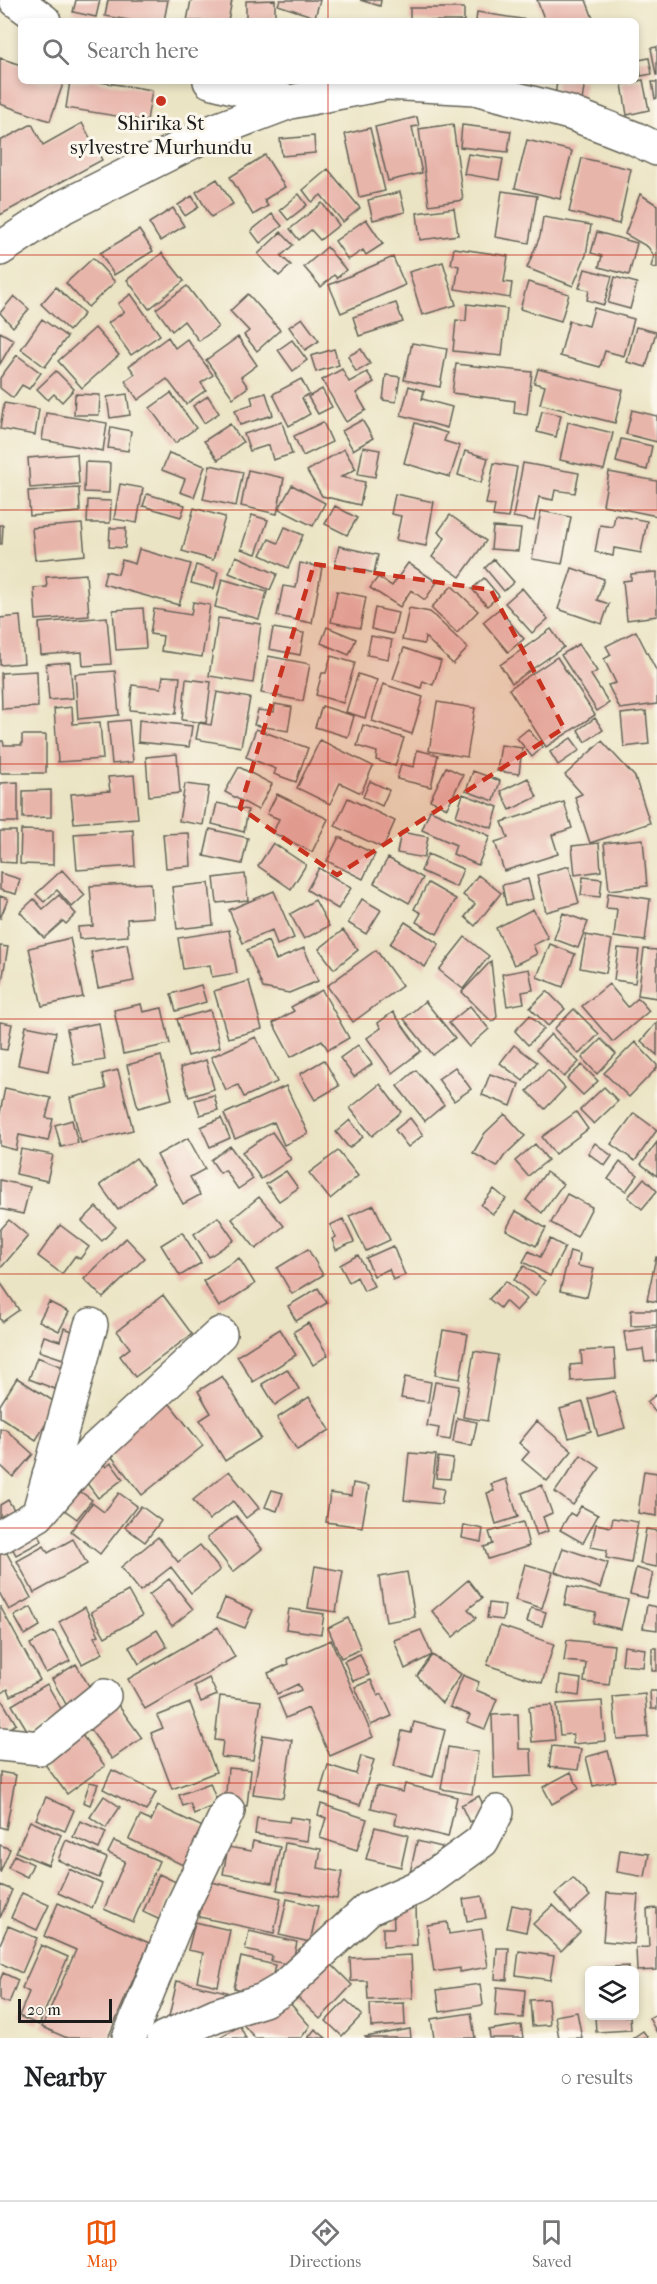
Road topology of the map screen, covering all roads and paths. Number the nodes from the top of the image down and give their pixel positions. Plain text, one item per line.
1 (16, 0) edge
2 (40, 18) edge
3 (221, 84) edge
4 (382, 84) edge
5 (405, 84) edge
6 (290, 102) junction
7 (657, 149) edge
8 (0, 249) edge
9 (91, 1325) dead end
10 (220, 1334) dead end
11 (38, 1515) junction
12 (0, 1537) edge
13 (104, 1696) dead end
14 (0, 1744) edge
15 (228, 1812) dead end
16 (497, 1812) dead end
17 (129, 2038) edge
18 (164, 2038) edge

1 - 2 street
3 - 6 street
4 - 6 street
5 - 7 street
6 - 8 street
9 - 11 street
10 - 11 street
11 - 12 street
13 - 14 street
15 - 17 street
16 - 18 street

